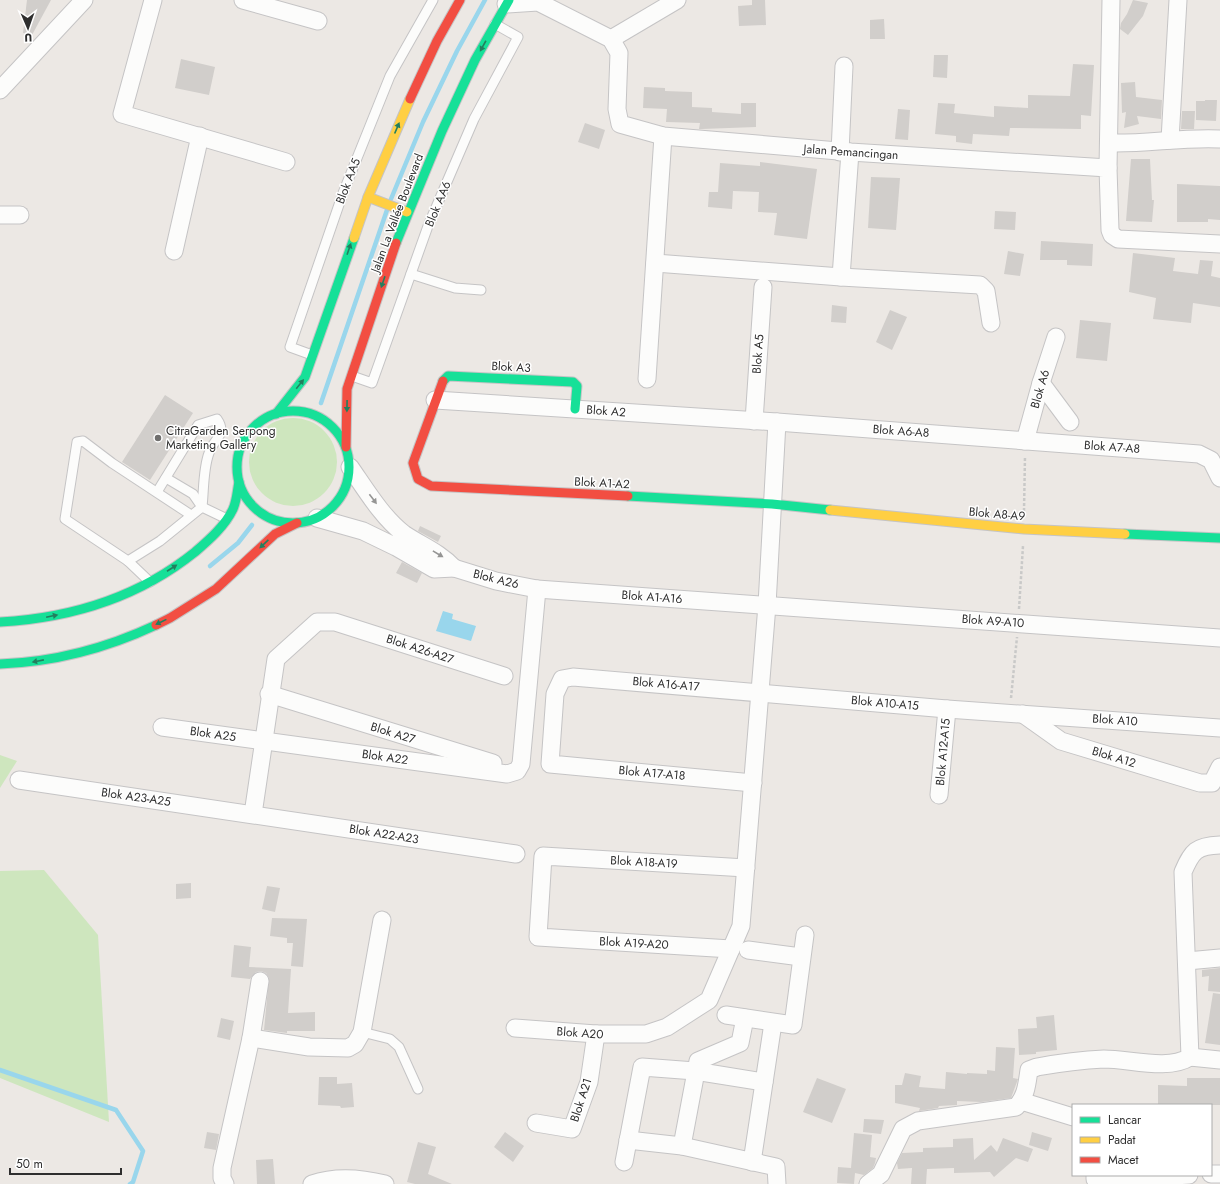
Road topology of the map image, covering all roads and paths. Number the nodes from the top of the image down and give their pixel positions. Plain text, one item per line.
1 (84, 0) edge
2 (153, 0) edge
3 (243, 0) edge
4 (433, 0) edge
5 (449, 0) edge
6 (677, 0) edge
7 (1111, 0) edge
8 (1178, 0) edge
9 (459, 2) edge
10 (507, 2) edge
11 (318, 21) dead end
12 (495, 24) junction
13 (611, 39) junction
14 (844, 66) dead end
15 (0, 90) edge
16 (200, 136) junction
17 (663, 136) junction
18 (1220, 139) edge
19 (1170, 140) junction
20 (1110, 143) junction
21 (845, 152) junction
22 (286, 162) dead end
23 (1108, 168) junction
24 (368, 197) junction
25 (407, 212) junction
26 (0, 215) edge
27 (20, 215) dead end
28 (1220, 244) edge
29 (174, 251) dead end
30 (655, 263) junction
31 (411, 274) junction
32 (841, 277) junction
33 (763, 287) dead end
34 (481, 290) dead end
35 (991, 323) dead end
36 (1056, 337) dead end
37 (312, 355) junction
38 (352, 376) junction
39 (647, 378) dead end
40 (1041, 383) junction
41 (435, 400) junction
42 (575, 409) junction
43 (276, 414) junction
44 (754, 421) junction
45 (777, 422) junction
46 (1070, 422) dead end
47 (1025, 441) junction
48 (346, 447) junction
49 (350, 467) junction
50 (166, 478) junction
51 (1220, 478) edge
52 (239, 482) junction
53 (157, 492) junction
54 (772, 504) junction
55 (202, 506) junction
56 (191, 515) junction
57 (317, 518) junction
58 (227, 519) junction
59 (297, 523) junction
60 (1024, 529) junction
61 (1220, 538) edge
62 (400, 540) junction
63 (128, 561) junction
64 (150, 582) junction
65 (537, 589) junction
66 (767, 605) junction
67 (0, 622) edge
68 (1018, 622) junction
69 (1220, 638) edge
70 (0, 664) edge
71 (504, 676) dead end
72 (760, 692) junction
73 (269, 694) junction
74 (947, 709) junction
75 (1016, 713) junction
76 (162, 727) dead end
77 (1220, 728) edge
78 (263, 741) junction
79 (550, 764) joint
80 (1220, 767) edge
81 (512, 772) junction
82 (19, 780) dead end
83 (753, 783) junction
84 (939, 795) dead end
85 (253, 814) junction
86 (1220, 845) edge
87 (516, 854) dead end
88 (746, 868) junction
89 (382, 920) dead end
90 (805, 936) dead end
91 (538, 938) joint
92 (731, 949) junction
93 (748, 950) dead end
94 (802, 957) junction
95 (1220, 958) edge
96 (1187, 960) junction
97 (260, 981) dead end
98 (726, 1015) dead end
99 (744, 1018) junction
100 (773, 1023) junction
101 (515, 1028) dead end
102 (362, 1032) junction
103 (596, 1034) junction
104 (251, 1038) junction
105 (1190, 1058) junction
106 (1220, 1060) edge
107 (695, 1071) junction
108 (764, 1082) junction
109 (418, 1089) dead end
110 (1021, 1101) junction
111 (1072, 1117) edge
112 (536, 1123) dead end
113 (628, 1140) junction
114 (682, 1146) junction
115 (624, 1162) dead end
116 (752, 1162) junction
117 (1095, 1176) edge
118 (1175, 1176) edge
119 (225, 1184) edge
120 (312, 1184) edge
121 (386, 1184) edge
122 (777, 1184) edge
123 (868, 1184) edge

1 - 15 street
2 - 16 street
3 - 11 street
4 - 37 lane, Blok AA5
5 - 9 lane
6 - 13 street
7 - 20 street
8 - 19 street
24 -> 9 street
10 - 12 street, Jalan La Vallée Boulevard
10 - 13 street
12 -> 25 street, Jalan La Vallée Boulevard
12 - 31 lane, Blok AA6
13 - 17 street, Jalan Pemancingan
14 - 21 street
16 - 22 street
16 - 29 street
17 - 21 street, Jalan Pemancingan
17 - 30 street
18 - 19 street
19 - 20 street
20 - 23 street
21 - 23 street, Jalan Pemancingan
21 - 32 street
23 - 28 street
24 - 25 street
37 -> 24 street
25 -> 38 street, Jalan La Vallée Boulevard
26 - 27 street
30 - 32 street
30 - 39 street
31 - 34 lane
31 - 38 lane, Blok AA6
32 - 35 street
33 - 44 street, Blok A5
36 - 40 street, Blok A6
43 -> 37 street
38 -> 48 street, Jalan La Vallée Boulevard
40 - 46 street
40 - 47 street, Blok A6
41 - 42 street, Blok A2
41 - 42 street, Blok A3
41 - 54 street, Blok A1-A2
42 - 44 street, Blok A2
43 - 48 street
43 - 52 street
44 - 45 street, Blok A2
45 - 47 street, Blok A6-A8
45 - 54 street, Blok A20
47 - 51 street, Blok A7-A8
47 - 60 path
48 - 49 street
49 - 57 street
49 -> 62 street
50 - 53 lane
50 - 55 lane
50 - 55 lane
52 - 58 street
52 - 59 street
53 - 56 lane
53 - 63 lane
54 - 60 street, Blok A8-A9
54 - 66 street, Blok A20
55 - 56 lane
55 - 58 lane
56 - 63 lane
57 - 59 street
57 - 62 street
64 -> 58 street
59 -> 70 street
60 - 61 street, Blok A8-A9
60 - 68 path
62 - 65 street, Blok A26
63 - 64 lane
67 -> 64 street
65 - 66 street, Blok A1-A16
65 - 81 street
66 - 68 street, Blok A9-A10
66 - 72 street, Blok A20
68 - 69 street, Blok A9-A10
68 - 75 path
71 - 73 street, Blok A26-A27
72 - 74 street, Blok A10-A15
72 - 79 street, Blok A16-A17
72 - 83 street, Blok A20
73 - 78 street
73 - 81 street, Blok A27
74 - 75 street, Blok A10-A15
74 - 84 street, Blok A12-A15
75 - 77 street, Blok A10
75 - 80 street, Blok A12
76 - 78 street, Blok A25
78 - 81 street, Blok A22
78 - 85 street
79 - 83 street, Blok A17-A18
82 - 85 street, Blok A23-A25
83 - 88 street, Blok A20
85 - 87 street, Blok A22-A23
86 - 96 street
88 - 91 street, Blok A18-A19
88 - 92 street, Blok A20
89 - 102 street
90 - 94 street
91 - 92 street, Blok A19-A20
92 - 103 street, Blok A20
93 - 94 street
94 - 100 street
95 - 96 street
96 - 105 street
97 - 104 street
98 - 99 street
99 - 100 street
99 - 107 street
100 - 108 street
101 - 103 street, Blok A20
102 - 104 street
102 - 109 lane
103 - 112 street, Blok A21
104 - 119 street
105 - 106 street
105 - 110 street
107 - 108 street
107 - 113 street
107 - 114 street
108 - 116 street
110 - 111 street
110 - 123 street
113 - 114 street
113 - 115 street
114 - 116 street
116 - 122 street
117 - 118 street
120 - 121 street

